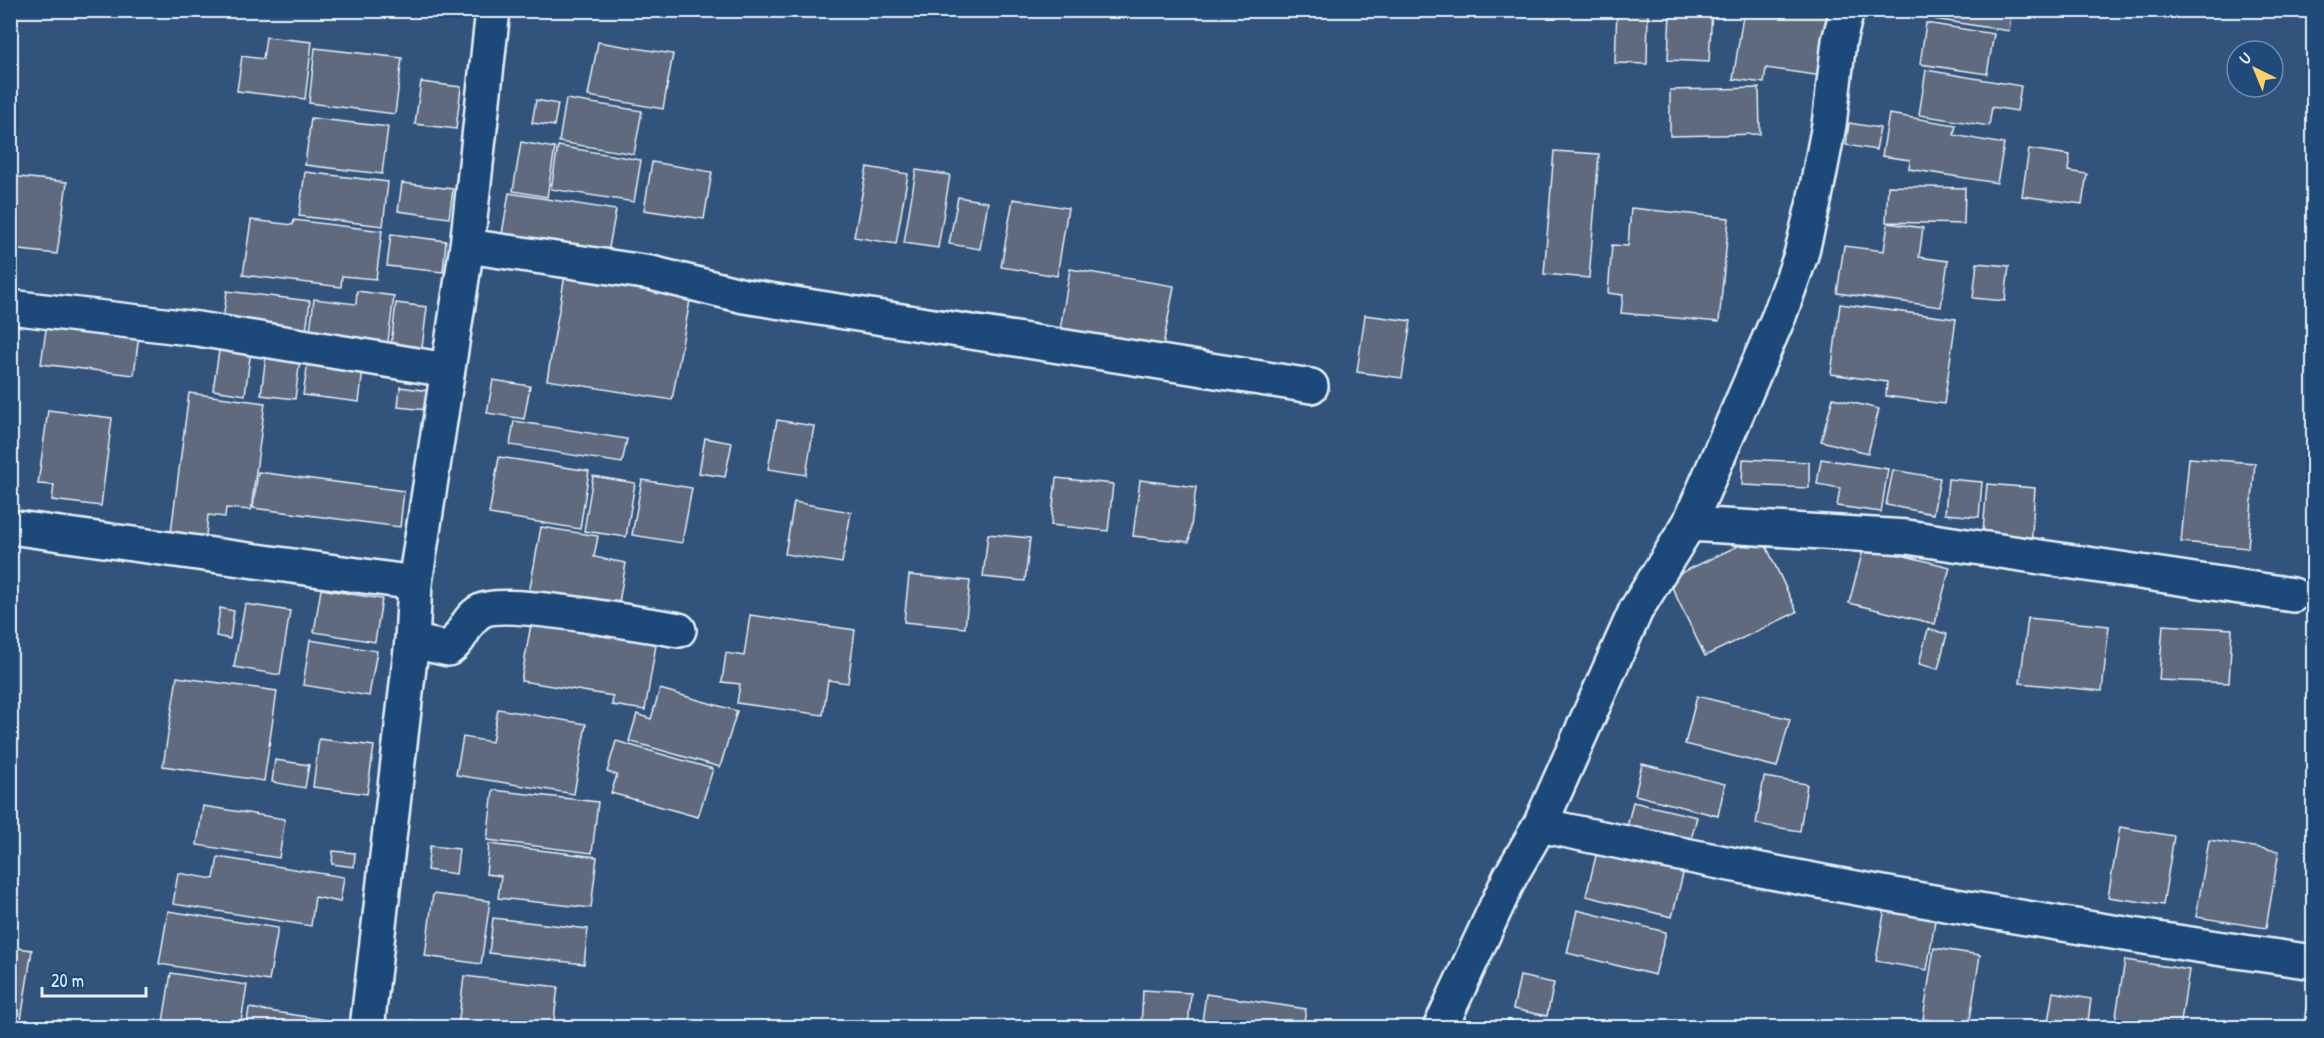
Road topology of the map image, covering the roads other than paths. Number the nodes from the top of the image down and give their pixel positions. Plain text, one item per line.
1 (493, 10) edge
2 (1846, 10) edge
3 (467, 246) junction
4 (10, 307) edge
5 (447, 370) junction
6 (1311, 386) dead end
7 (1689, 524) junction
8 (10, 527) edge
9 (415, 583) junction
10 (2293, 595) dead end
11 (678, 630) dead end
12 (412, 641) junction
13 (1540, 825) junction
14 (2313, 962) edge
15 (367, 1028) edge
16 (1440, 1028) edge

1 - 3 street
2 - 7 street
3 - 5 street
3 - 6 street
4 - 5 street
5 - 9 street
7 - 10 street
7 - 13 street
8 - 9 street
9 - 12 street
11 - 12 street
12 - 15 street
13 - 14 street
13 - 16 street

